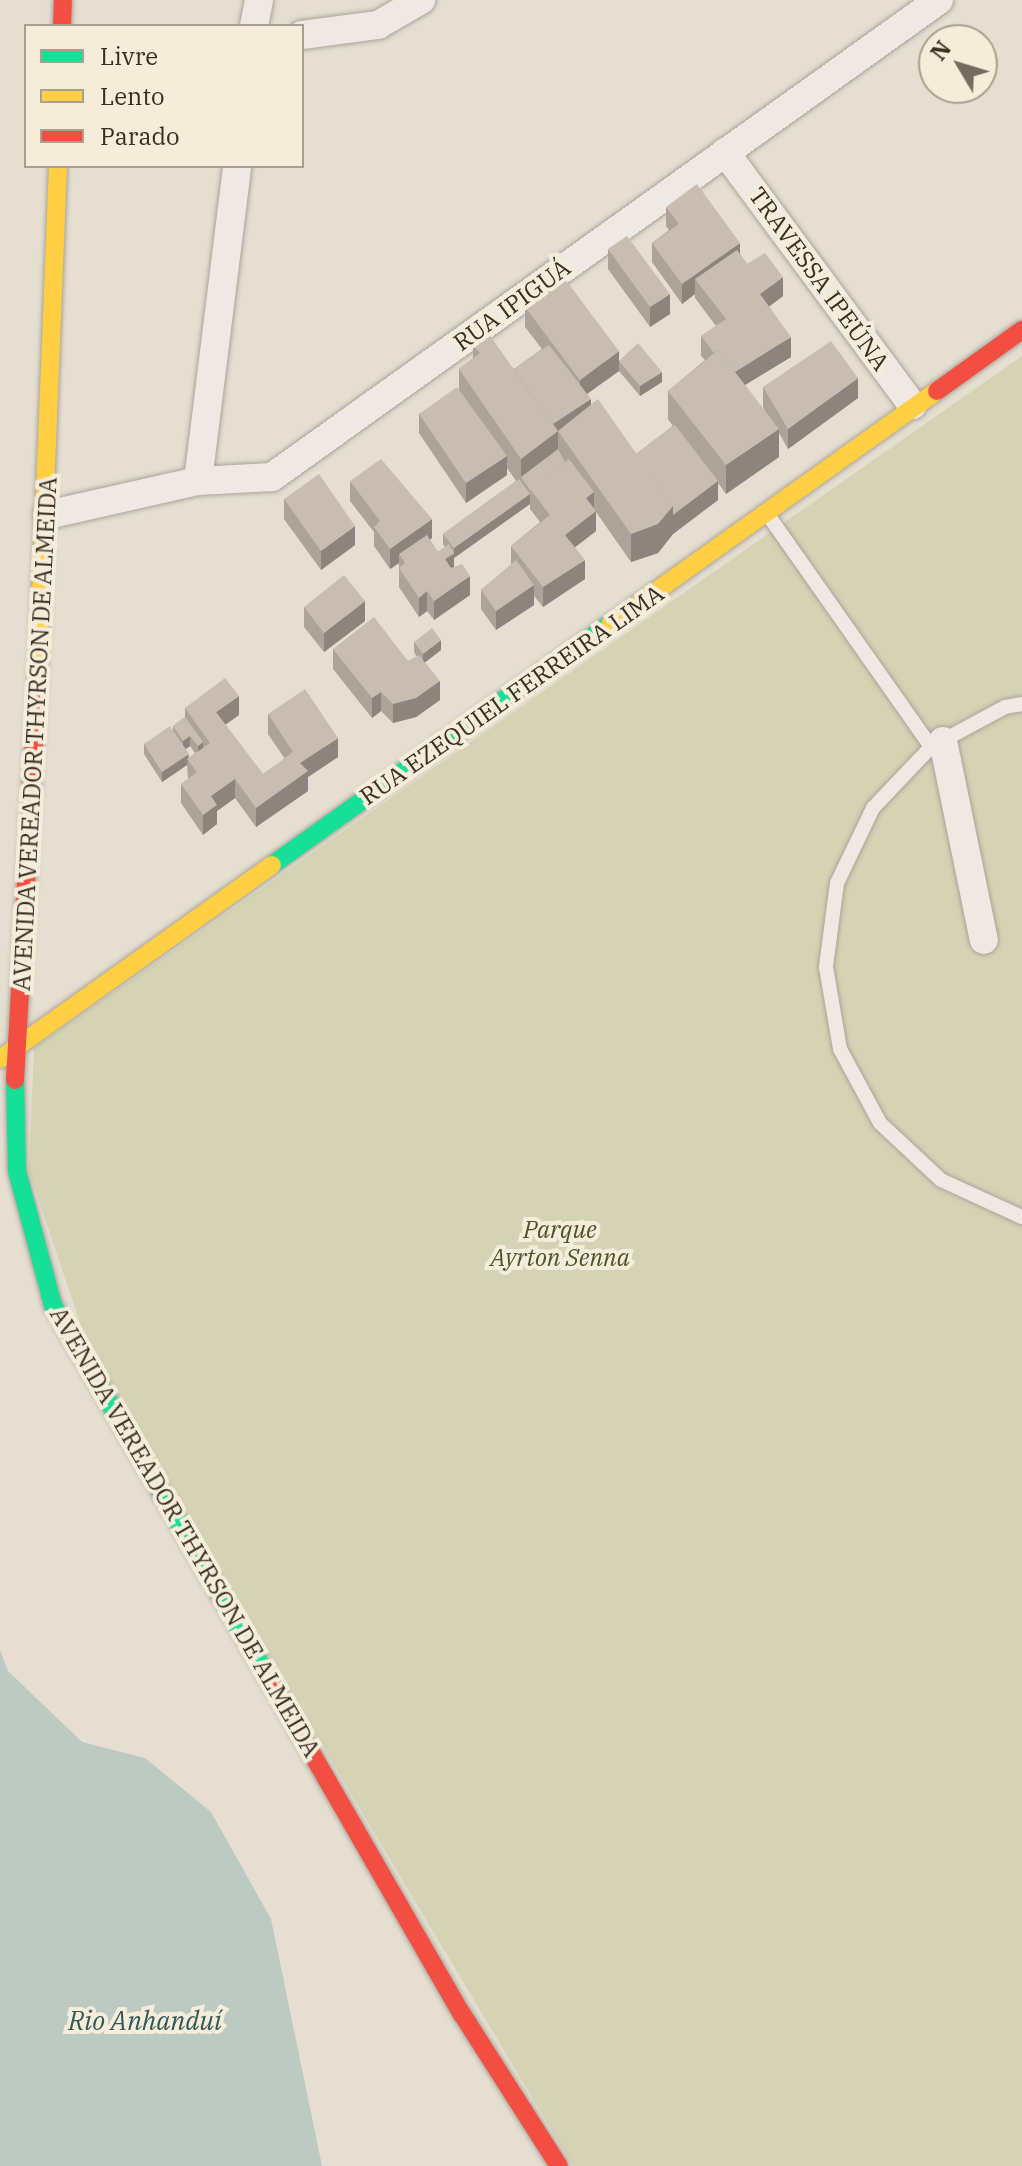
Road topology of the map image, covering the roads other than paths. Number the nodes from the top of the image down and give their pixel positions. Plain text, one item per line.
1 (63, 0) edge
2 (259, 0) edge
3 (421, 0) edge
4 (939, 0) edge
5 (62, 24) edge
6 (254, 24) edge
7 (304, 35) edge
8 (725, 152) junction
9 (58, 168) edge
10 (237, 168) edge
11 (1022, 330) edge
12 (912, 405) junction
13 (198, 481) junction
14 (768, 514) junction
15 (47, 515) junction
16 (1022, 704) edge
17 (937, 744) junction
18 (984, 940) dead end
19 (19, 1044) junction
20 (0, 1059) edge
21 (0, 1163) edge
22 (22, 1190) junction
23 (1022, 1217) edge
24 (559, 2166) edge

1 - 5 main road
2 - 6 street
3 - 7 street
4 - 8 street, RUA IPIGUÁ
8 - 12 street, TRAVESSA IPEÚNA
8 - 13 street, RUA IPIGUÁ
9 - 15 main road, AVENIDA VEREADOR THYRSON DE ALMEIDA
10 - 13 street
11 - 12 main road, RUA EZEQUIEL FERREIRA LIMA
12 - 14 main road, RUA EZEQUIEL FERREIRA LIMA
13 - 15 street, RUA IPIGUÁ
14 - 17 lane
14 - 19 main road, RUA EZEQUIEL FERREIRA LIMA
15 - 19 main road, AVENIDA VEREADOR THYRSON DE ALMEIDA
16 - 17 lane
17 - 18 street
17 - 23 lane
19 - 20 main road, RUA EZEQUIEL FERREIRA LIMA
19 - 22 main road, AVENIDA VEREADOR THYRSON DE ALMEIDA
21 - 22 main road
22 - 24 main road, AVENIDA VEREADOR THYRSON DE ALMEIDA

